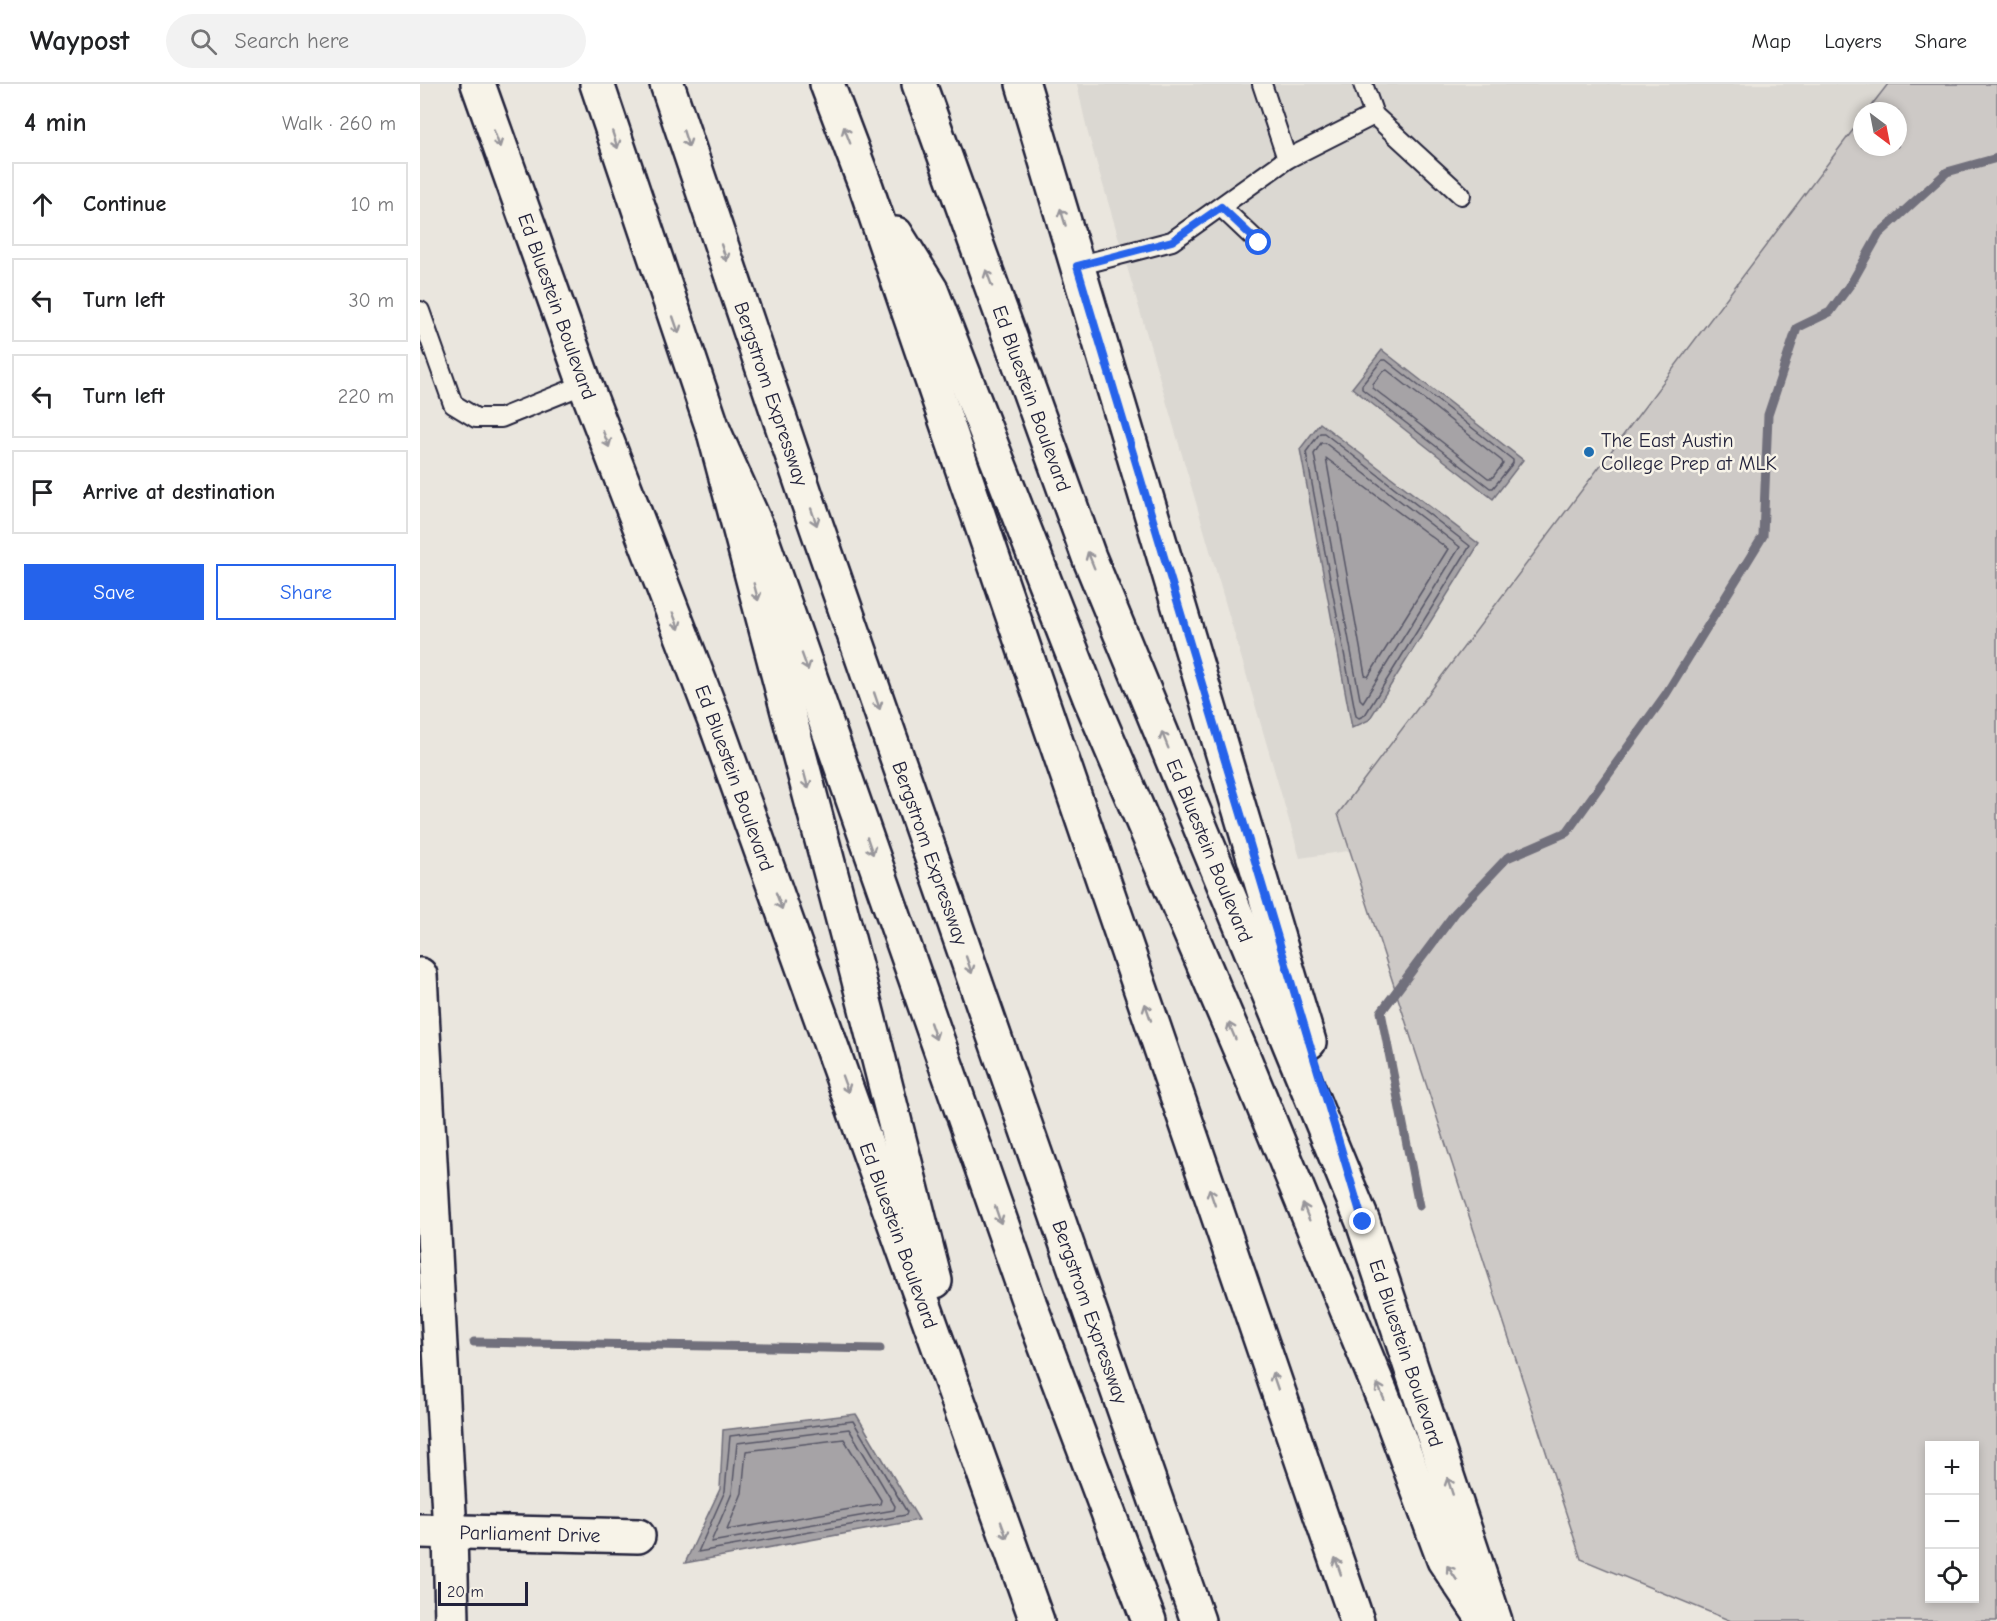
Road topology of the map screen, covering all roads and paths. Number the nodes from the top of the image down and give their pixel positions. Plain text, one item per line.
1 (478, 84) edge
2 (597, 84) edge
3 (667, 84) edge
4 (827, 84) edge
5 (919, 84) edge
6 (1023, 84) edge
7 (1262, 84) edge
8 (1363, 84) edge
9 (1374, 115) junction
10 (1287, 159) junction
11 (866, 187) junction
12 (1461, 195) dead end
13 (1221, 207) junction
14 (1259, 243) dead end
15 (1077, 266) junction
16 (420, 310) edge
17 (585, 384) junction
18 (714, 432) junction
19 (420, 975) edge
20 (424, 1116) edge
21 (1363, 1222) junction
22 (984, 1475) junction
23 (435, 1532) edge
24 (638, 1536) dead end
25 (452, 1621) edge
26 (1036, 1621) edge
27 (1149, 1621) edge
28 (1198, 1621) edge
29 (1357, 1621) edge
30 (1485, 1621) edge
31 (1495, 1621) edge

1 -> 17 main road, Ed Bluestein Boulevard
2 -> 18 main road, Ed Bluestein Boulevard
3 -> 28 main road, Bergstrom Expressway
11 -> 4 main road
21 -> 5 main road, Ed Bluestein Boulevard
15 -> 6 main road
7 - 10 lane
8 - 9 lane
9 - 10 lane
9 - 12 lane
10 - 13 lane
29 -> 11 main road
30 -> 11 main road
13 - 14 lane
13 - 15 lane
15 - 21 main road
16 - 17 lane
17 -> 22 main road, Ed Bluestein Boulevard
18 -> 22 main road, Ed Bluestein Boulevard
18 -> 27 main road
19 - 20 main road
20 - 23 main road
31 -> 21 main road, Ed Bluestein Boulevard
22 -> 26 main road, Ed Bluestein Boulevard
23 - 24 main road, Parliament Drive
23 - 25 main road

